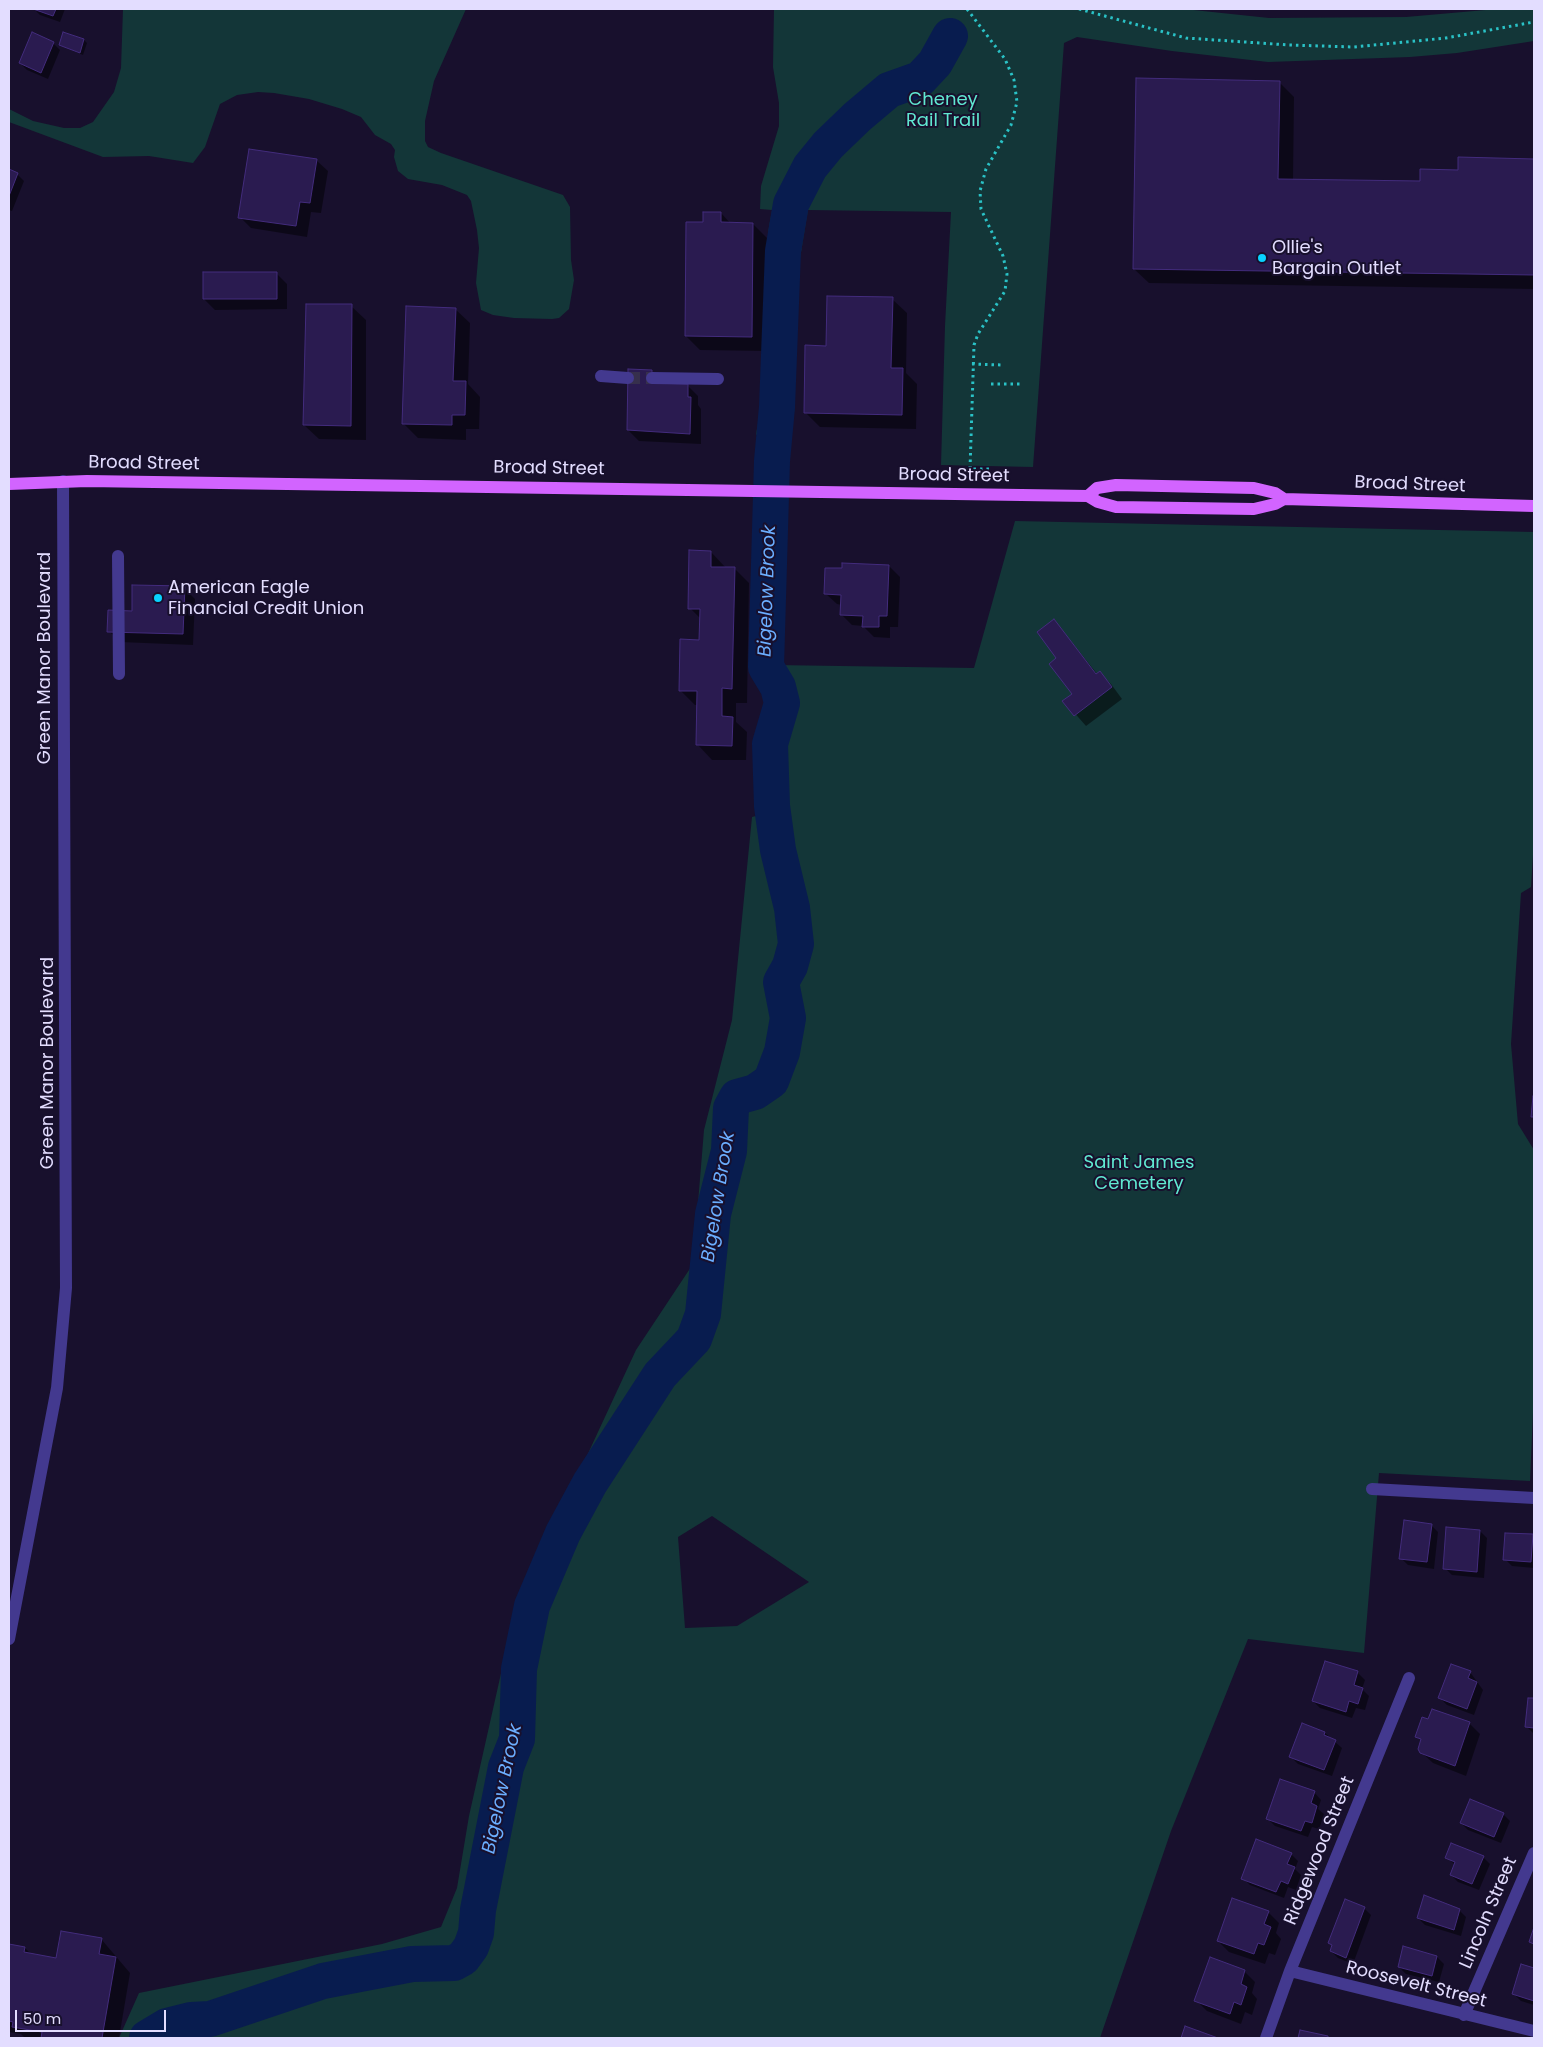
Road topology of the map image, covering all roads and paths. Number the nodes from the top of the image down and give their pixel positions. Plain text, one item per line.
1 (967, 9) edge
2 (1079, 9) edge
3 (1534, 22) edge
4 (972, 364) junction
5 (991, 365) junction
6 (1002, 365) dead end
7 (991, 371) dead end
8 (601, 376) dead end
9 (628, 378) tunnel mouth
10 (652, 378) tunnel mouth
11 (718, 379) dead end
12 (991, 384) dead end
13 (1020, 384) dead end
14 (989, 469) dead end
15 (63, 481) junction
16 (9, 484) edge
17 (1088, 496) junction
18 (1284, 499) junction
19 (1534, 506) edge
20 (118, 556) dead end
21 (119, 674) dead end
22 (1372, 1489) dead end
23 (1534, 1498) edge
24 (9, 1639) edge
25 (1409, 1678) dead end
26 (1534, 1853) edge
27 (1290, 1971) junction
28 (1464, 2015) junction
29 (1534, 2031) edge
30 (1266, 2038) edge

1 - 4 path
2 - 3 path
4 - 5 path
4 - 14 path
5 - 6 path
5 - 7 path
8 - 9 street
10 - 11 street
12 - 13 path
15 - 16 main road, Broad Street
15 - 17 main road, Broad Street
15 - 24 street, Green Manor Boulevard
17 - 18 main road, Broad Street
17 - 18 main road, Broad Street
18 - 19 main road, Broad Street
20 - 21 street
22 - 23 street
25 - 27 street, Ridgewood Street
26 - 28 street, Lincoln Street
27 - 28 street, Roosevelt Street
27 - 30 street, Ridgewood Street
28 - 29 street, Roosevelt Street

